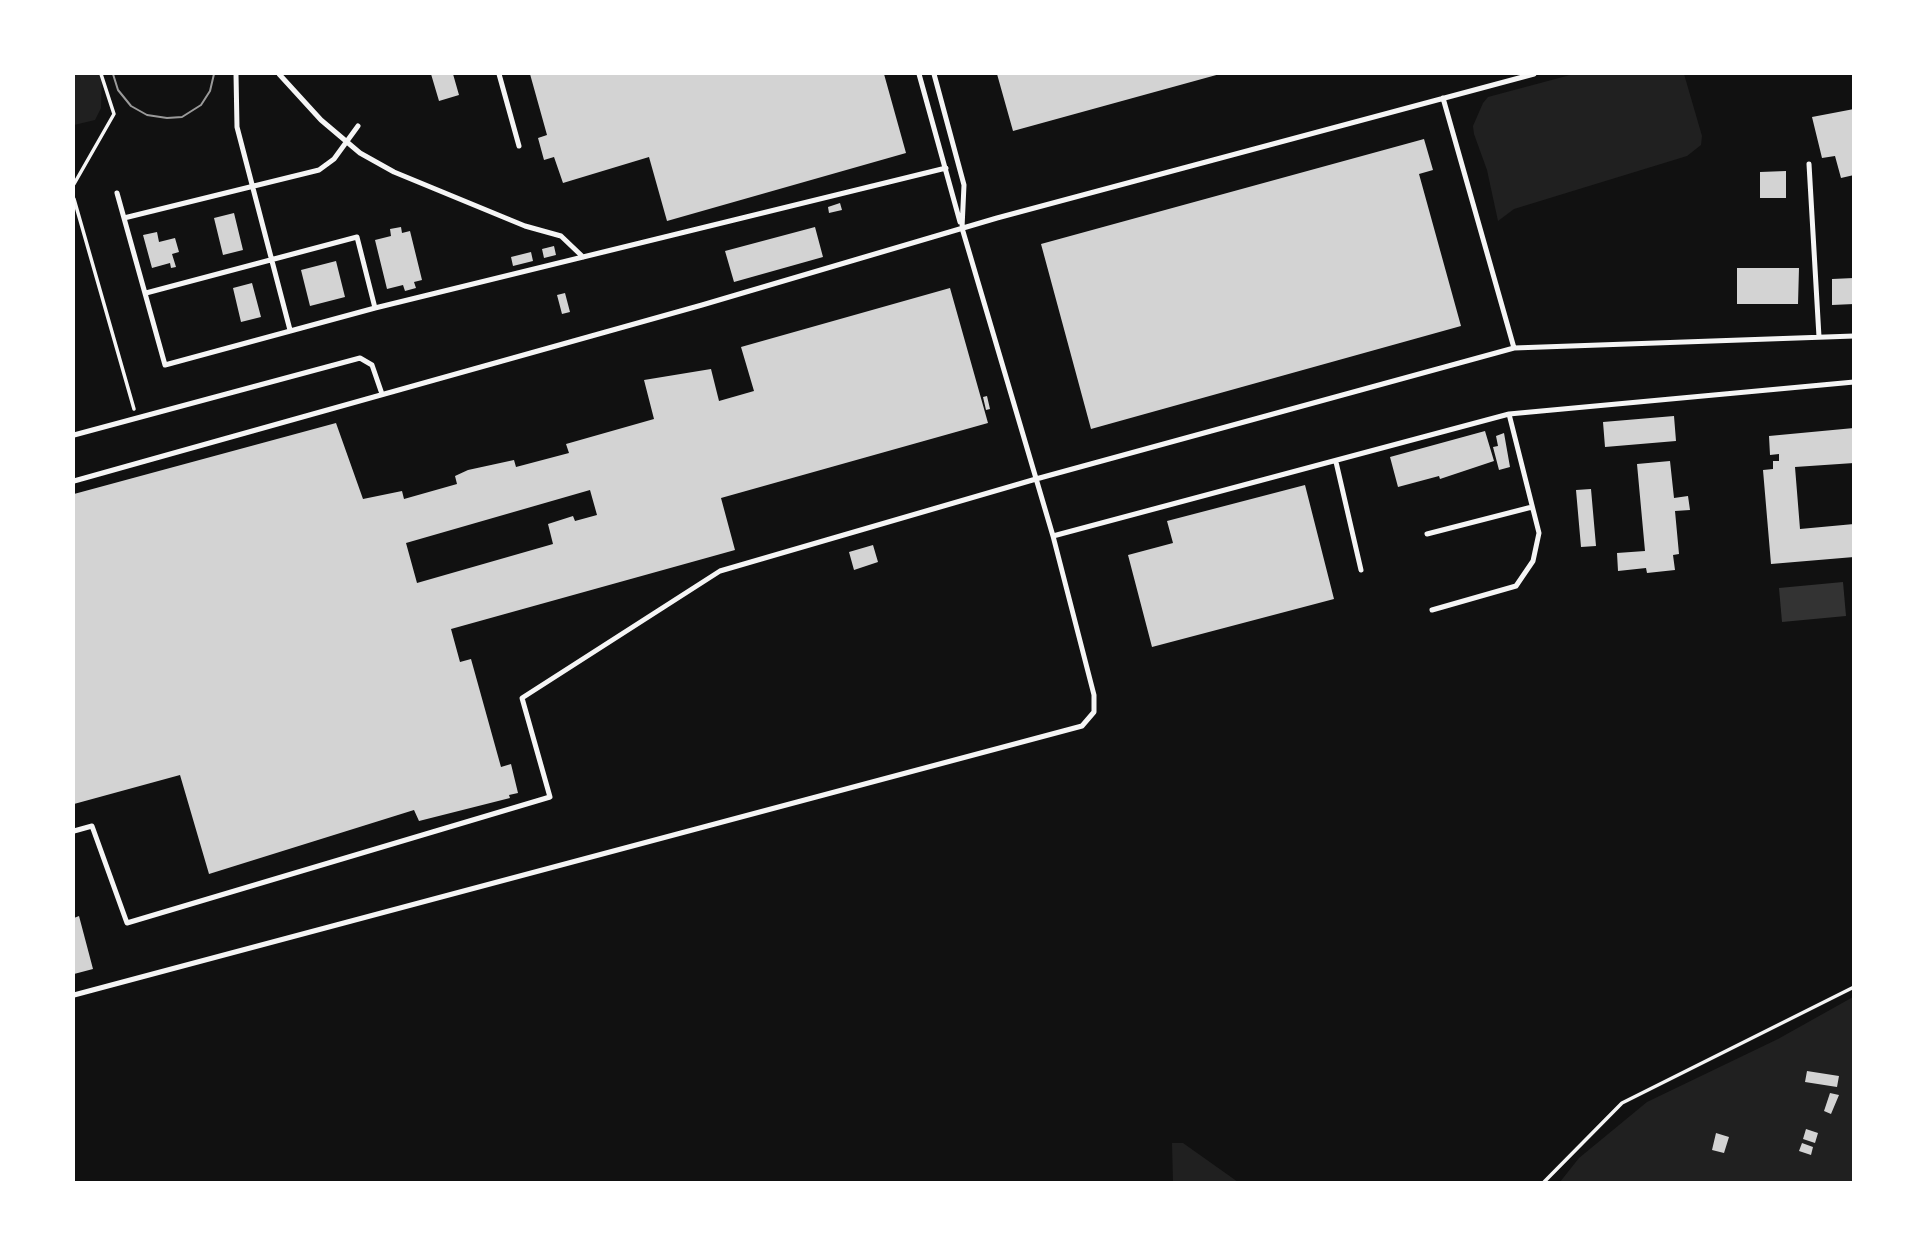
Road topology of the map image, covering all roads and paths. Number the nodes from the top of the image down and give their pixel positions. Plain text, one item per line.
1 (101, 74) edge
2 (236, 74) edge
3 (279, 74) edge
4 (499, 74) edge
5 (919, 74) edge
6 (934, 74) edge
7 (1534, 74) edge
8 (1443, 99) junction
9 (358, 126) dead end
10 (519, 146) dead end
11 (1809, 164) dead end
12 (946, 168) junction
13 (74, 184) edge
14 (252, 187) junction
15 (117, 193) dead end
16 (74, 199) edge
17 (124, 218) junction
18 (962, 228) junction
19 (583, 257) junction
20 (272, 260) junction
21 (146, 293) junction
22 (375, 308) junction
23 (290, 330) junction
24 (1853, 336) edge
25 (1819, 337) junction
26 (1514, 348) junction
27 (1853, 382) edge
28 (382, 394) junction
29 (1509, 414) junction
30 (136, 418) junction
31 (74, 435) edge
32 (1336, 462) junction
33 (1036, 479) junction
34 (74, 481) edge
35 (1532, 508) junction
36 (1427, 534) dead end
37 (1053, 536) junction
38 (1361, 570) dead end
39 (1432, 610) dead end
40 (74, 831) edge
41 (1853, 987) edge
42 (74, 995) edge
43 (1544, 1182) edge

1 - 13 path
2 - 14 lane
3 - 19 lane
4 - 10 lane
5 - 12 lane
6 - 18 lane
7 - 8 lane
8 - 18 lane
8 - 26 lane
9 - 14 lane
11 - 25 lane
12 - 18 lane
12 - 19 lane
14 - 17 lane
14 - 20 lane
15 - 17 lane
16 - 30 path
17 - 21 lane
18 - 28 lane
18 - 33 lane
19 - 22 lane
20 - 21 lane
20 - 22 lane
20 - 23 lane
21 - 23 lane
22 - 23 lane
24 - 25 lane
25 - 26 lane
26 - 33 lane
27 - 29 lane
28 - 30 lane
28 - 34 lane
29 - 32 lane
29 - 35 lane
30 - 31 lane
32 - 37 lane
32 - 38 lane
33 - 37 lane
33 - 40 lane
35 - 36 lane
35 - 39 lane
37 - 42 lane
41 - 43 path

